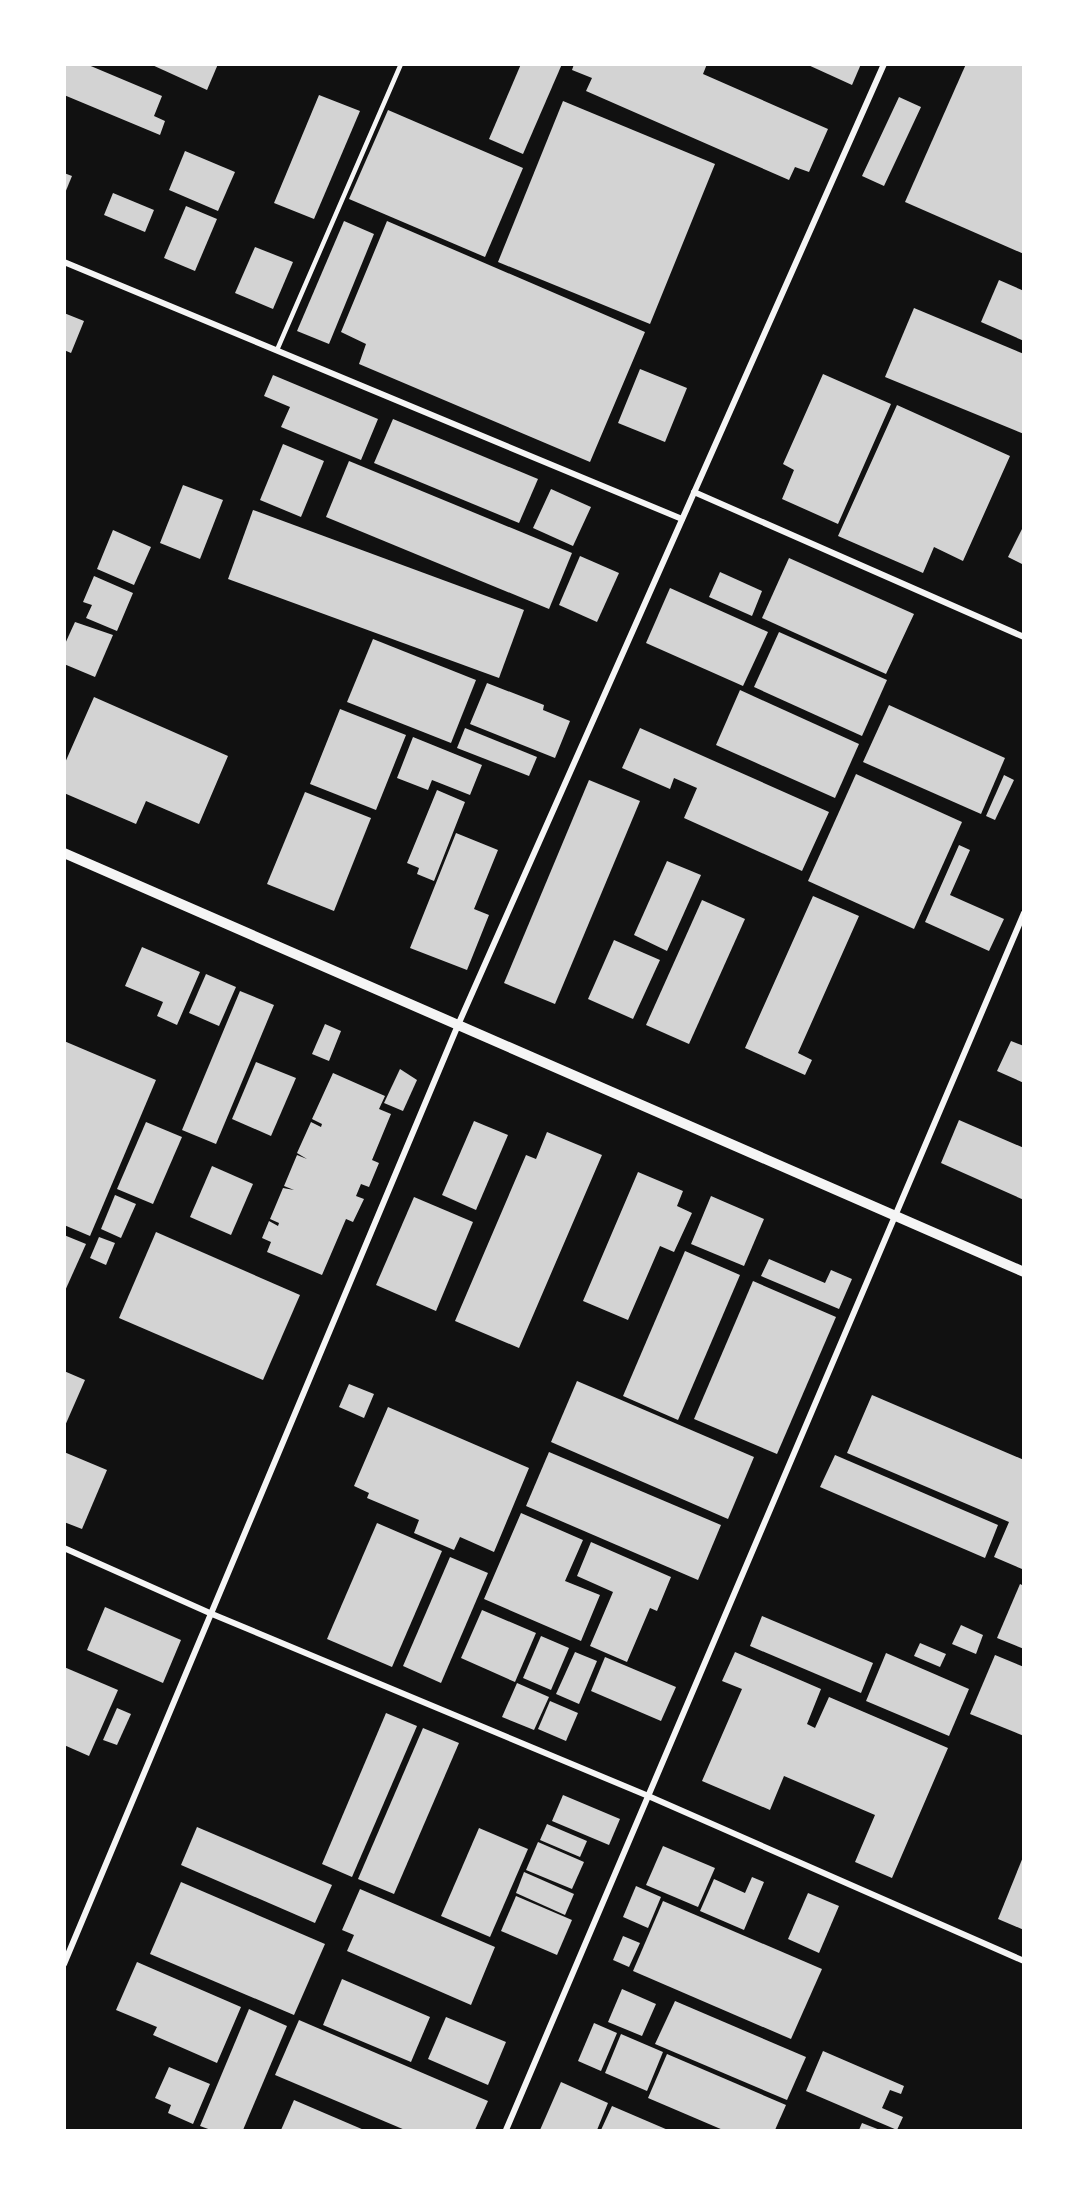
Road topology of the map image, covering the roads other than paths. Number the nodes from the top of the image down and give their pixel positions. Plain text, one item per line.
1 (401, 64) edge
2 (884, 64) edge
3 (64, 262) edge
4 (277, 350) junction
5 (694, 492) junction
6 (682, 519) junction
7 (1023, 638) edge
8 (64, 853) edge
9 (1023, 913) edge
10 (458, 1025) junction
11 (896, 1216) junction
12 (1023, 1272) edge
13 (64, 1548) edge
14 (212, 1614) junction
15 (646, 1795) junction
16 (1023, 1961) edge
17 (64, 1964) edge
18 (506, 2130) edge

1 - 4 lane
2 - 5 street
3 - 4 street
4 - 6 street
5 - 6 street
5 - 7 street
6 - 10 street
8 - 10 street
9 - 11 street
10 - 11 street
10 - 14 street
11 - 12 street
11 - 15 street
13 - 14 street
14 - 15 street
14 - 17 street
15 - 16 street
15 - 18 street

